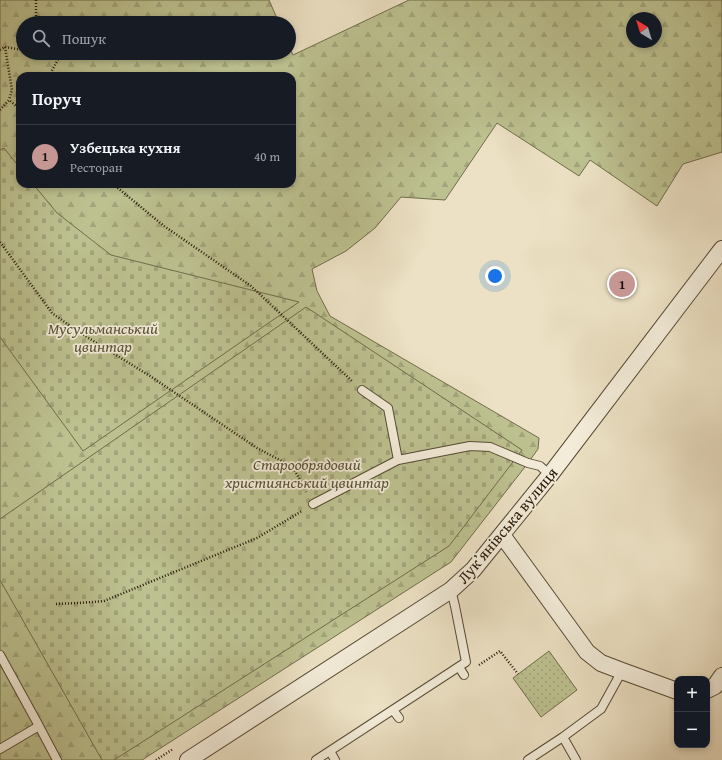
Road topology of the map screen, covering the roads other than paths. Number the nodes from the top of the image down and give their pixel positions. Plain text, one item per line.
1 (722, 249) edge
2 (362, 390) road end
3 (398, 460) junction
4 (550, 475) junction
5 (313, 504) road end
6 (502, 535) junction
7 (451, 590) junction
8 (0, 655) edge
9 (459, 667) junction
10 (622, 672) junction
11 (464, 675) road end
12 (722, 676) edge
13 (710, 688) edge
14 (674, 690) edge
15 (393, 710) junction
16 (399, 718) dead end
17 (39, 726) junction
18 (563, 737) junction
19 (0, 749) edge
20 (330, 751) junction
21 (57, 760) edge
22 (188, 760) edge
23 (316, 760) edge
24 (335, 760) edge
25 (528, 760) edge
26 (576, 760) edge

1 - 4 street, Лукʼянівська вулиця
2 - 3 lane
3 - 4 lane
3 - 5 lane
4 - 6 street, Лукʼянівська вулиця
6 - 7 street, Лукʼянівська вулиця
6 - 10 street
7 - 9 lane
7 - 22 street, Лукʼянівська вулиця
8 - 17 lane
9 - 11 lane
9 - 15 lane
10 - 14 street
10 - 18 lane
12 - 13 street
15 - 16 lane
15 - 20 lane
17 - 19 lane
17 - 21 lane
18 - 25 lane
18 - 26 lane
20 - 23 lane
20 - 24 lane

